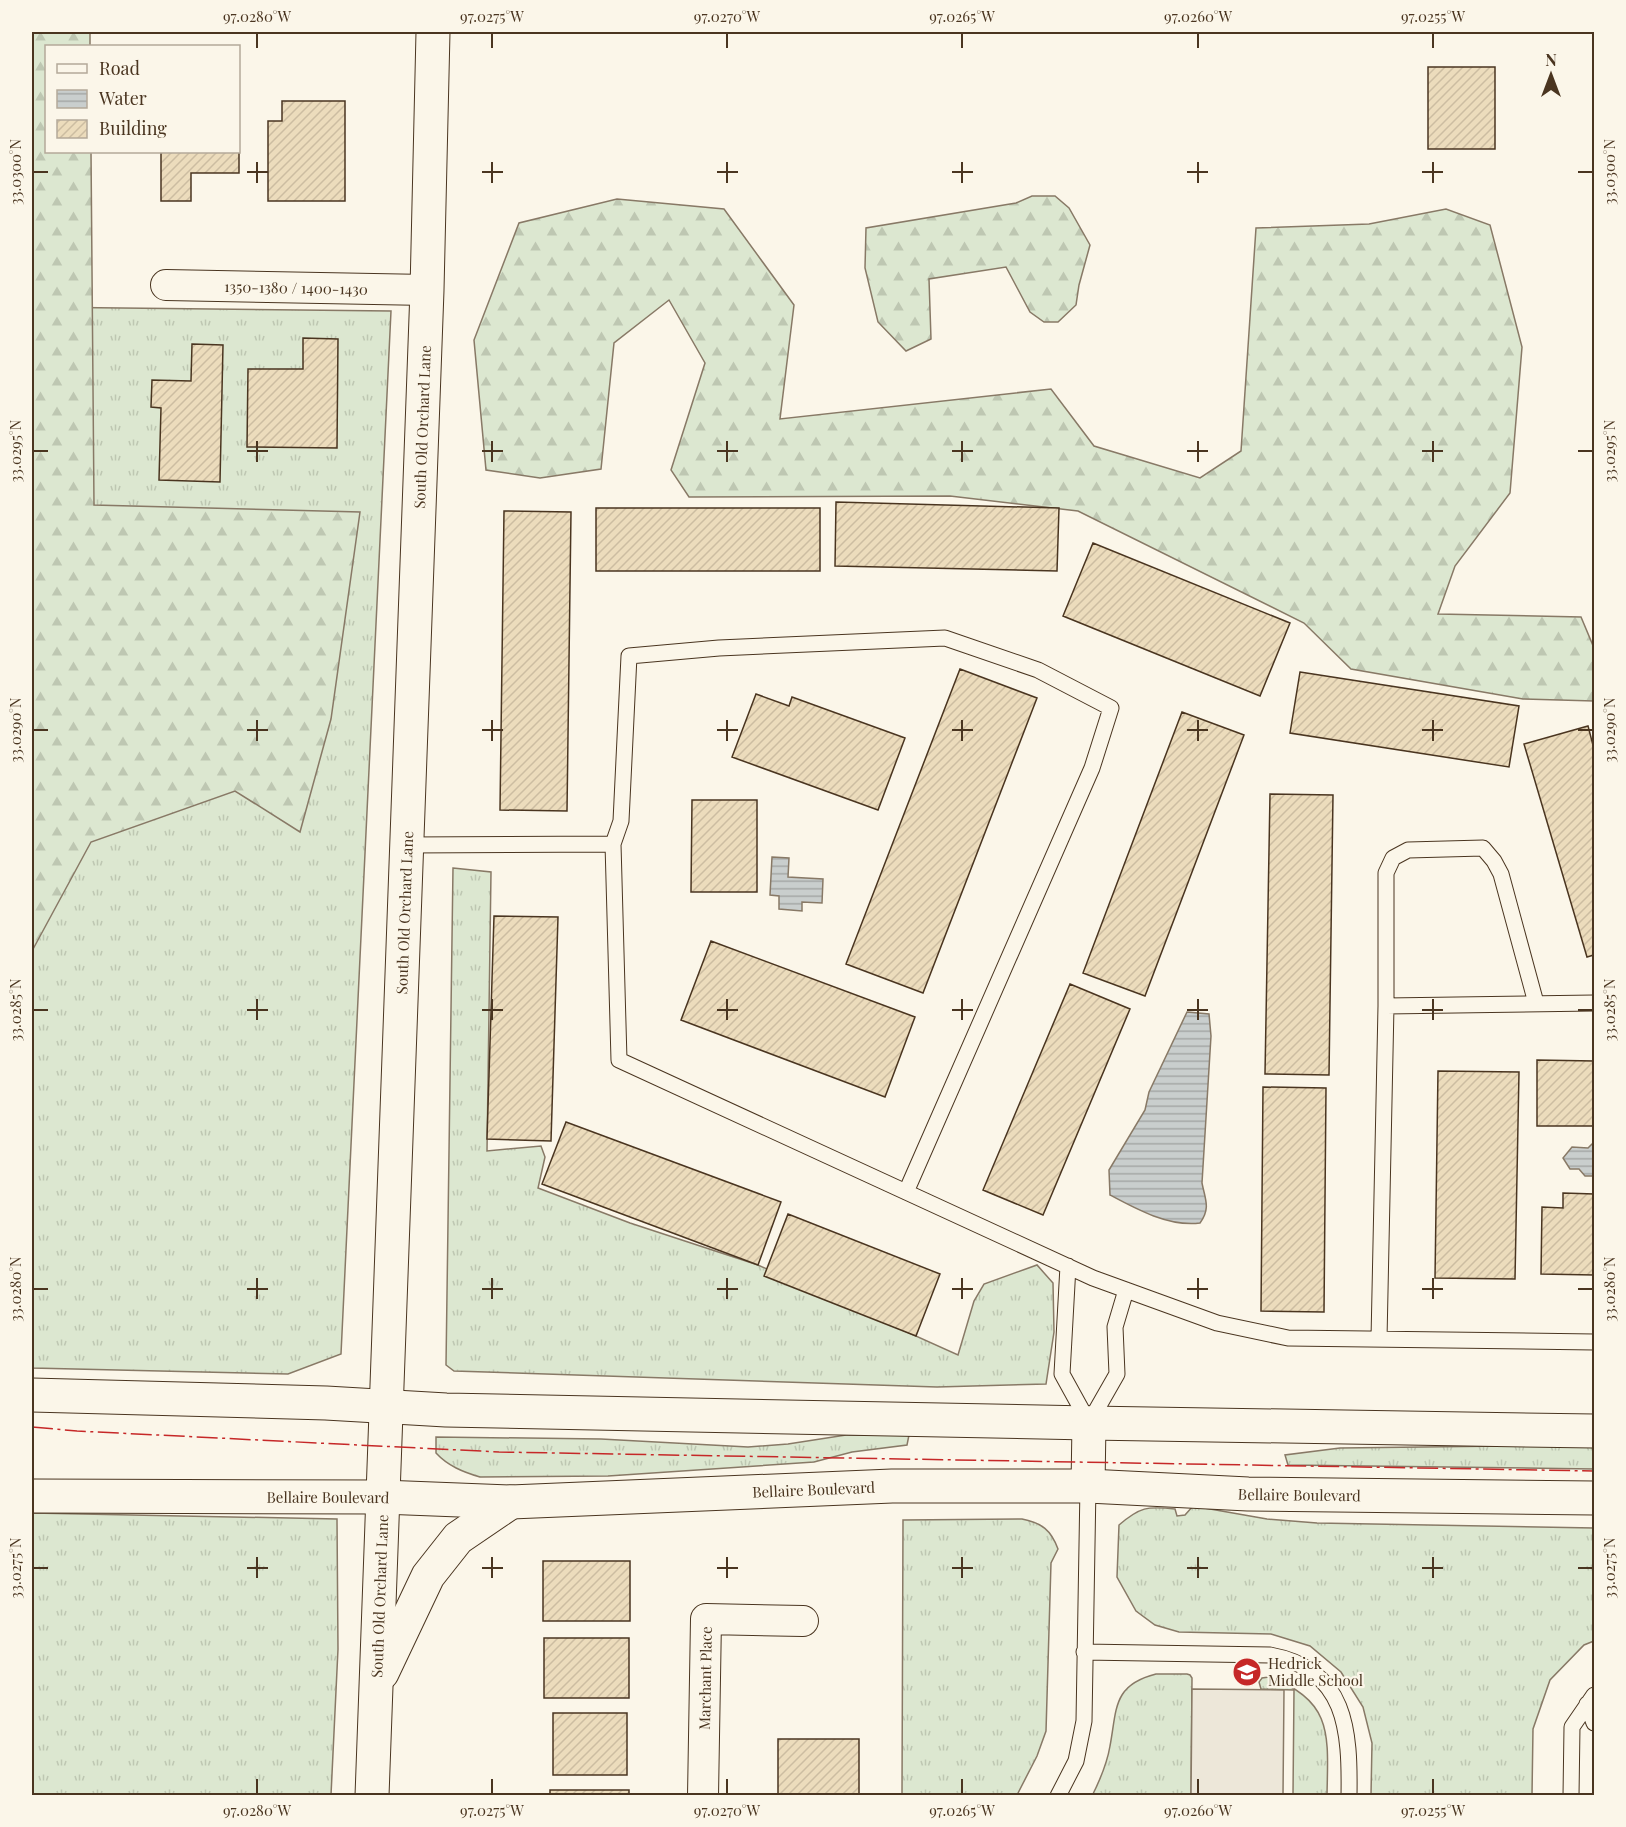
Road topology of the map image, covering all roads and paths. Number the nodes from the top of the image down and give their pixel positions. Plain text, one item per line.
1 (433, 32) edge
2 (166, 285) dead end
3 (427, 290) junction
4 (613, 844) junction
5 (407, 845) junction
6 (1594, 1003) edge
7 (1536, 1004) junction
8 (1386, 1006) junction
9 (906, 1192) junction
10 (1068, 1266) junction
11 (1126, 1290) junction
12 (1380, 1340) junction
13 (1594, 1342) edge
14 (32, 1395) edge
15 (386, 1406) junction
16 (1089, 1423) junction
17 (1594, 1431) edge
18 (1088, 1486) junction
19 (32, 1496) edge
20 (382, 1497) junction
21 (1594, 1498) edge
22 (511, 1502) junction
23 (802, 1621) dead end
24 (1084, 1652) junction
25 (376, 1686) junction
26 (1591, 1700) edge
27 (1594, 1723) edge
28 (372, 1796) edge
29 (703, 1796) edge
30 (1058, 1796) edge
31 (1349, 1796) edge
32 (1570, 1796) edge

1 - 3 main road, South Old Orchard Lane
2 - 3 street, 1350-1380 / 1400-1430
3 - 5 main road, South Old Orchard Lane
4 - 5 lane
4 - 9 lane
4 - 9 lane
5 - 15 main road, South Old Orchard Lane
6 - 7 lane
7 - 8 lane
7 - 8 lane
8 - 12 lane
9 - 10 lane
10 - 11 lane
10 - 16 lane
11 - 12 lane
11 - 16 lane
12 - 13 lane
14 - 15 main road
15 - 16 main road
15 - 20 main road, South Old Orchard Lane
16 - 17 main road
16 - 18 main road
18 - 21 main road, Bellaire Boulevard
18 - 22 main road, Bellaire Boulevard
18 - 24 lane
19 - 20 main road, Bellaire Boulevard
20 - 22 main road, Bellaire Boulevard
20 - 25 main road, South Old Orchard Lane
22 - 25 main road
23 - 29 street, Marchant Place
24 - 30 lane
24 - 31 lane
25 - 28 main road, South Old Orchard Lane
26 - 27 lane
26 - 32 lane

